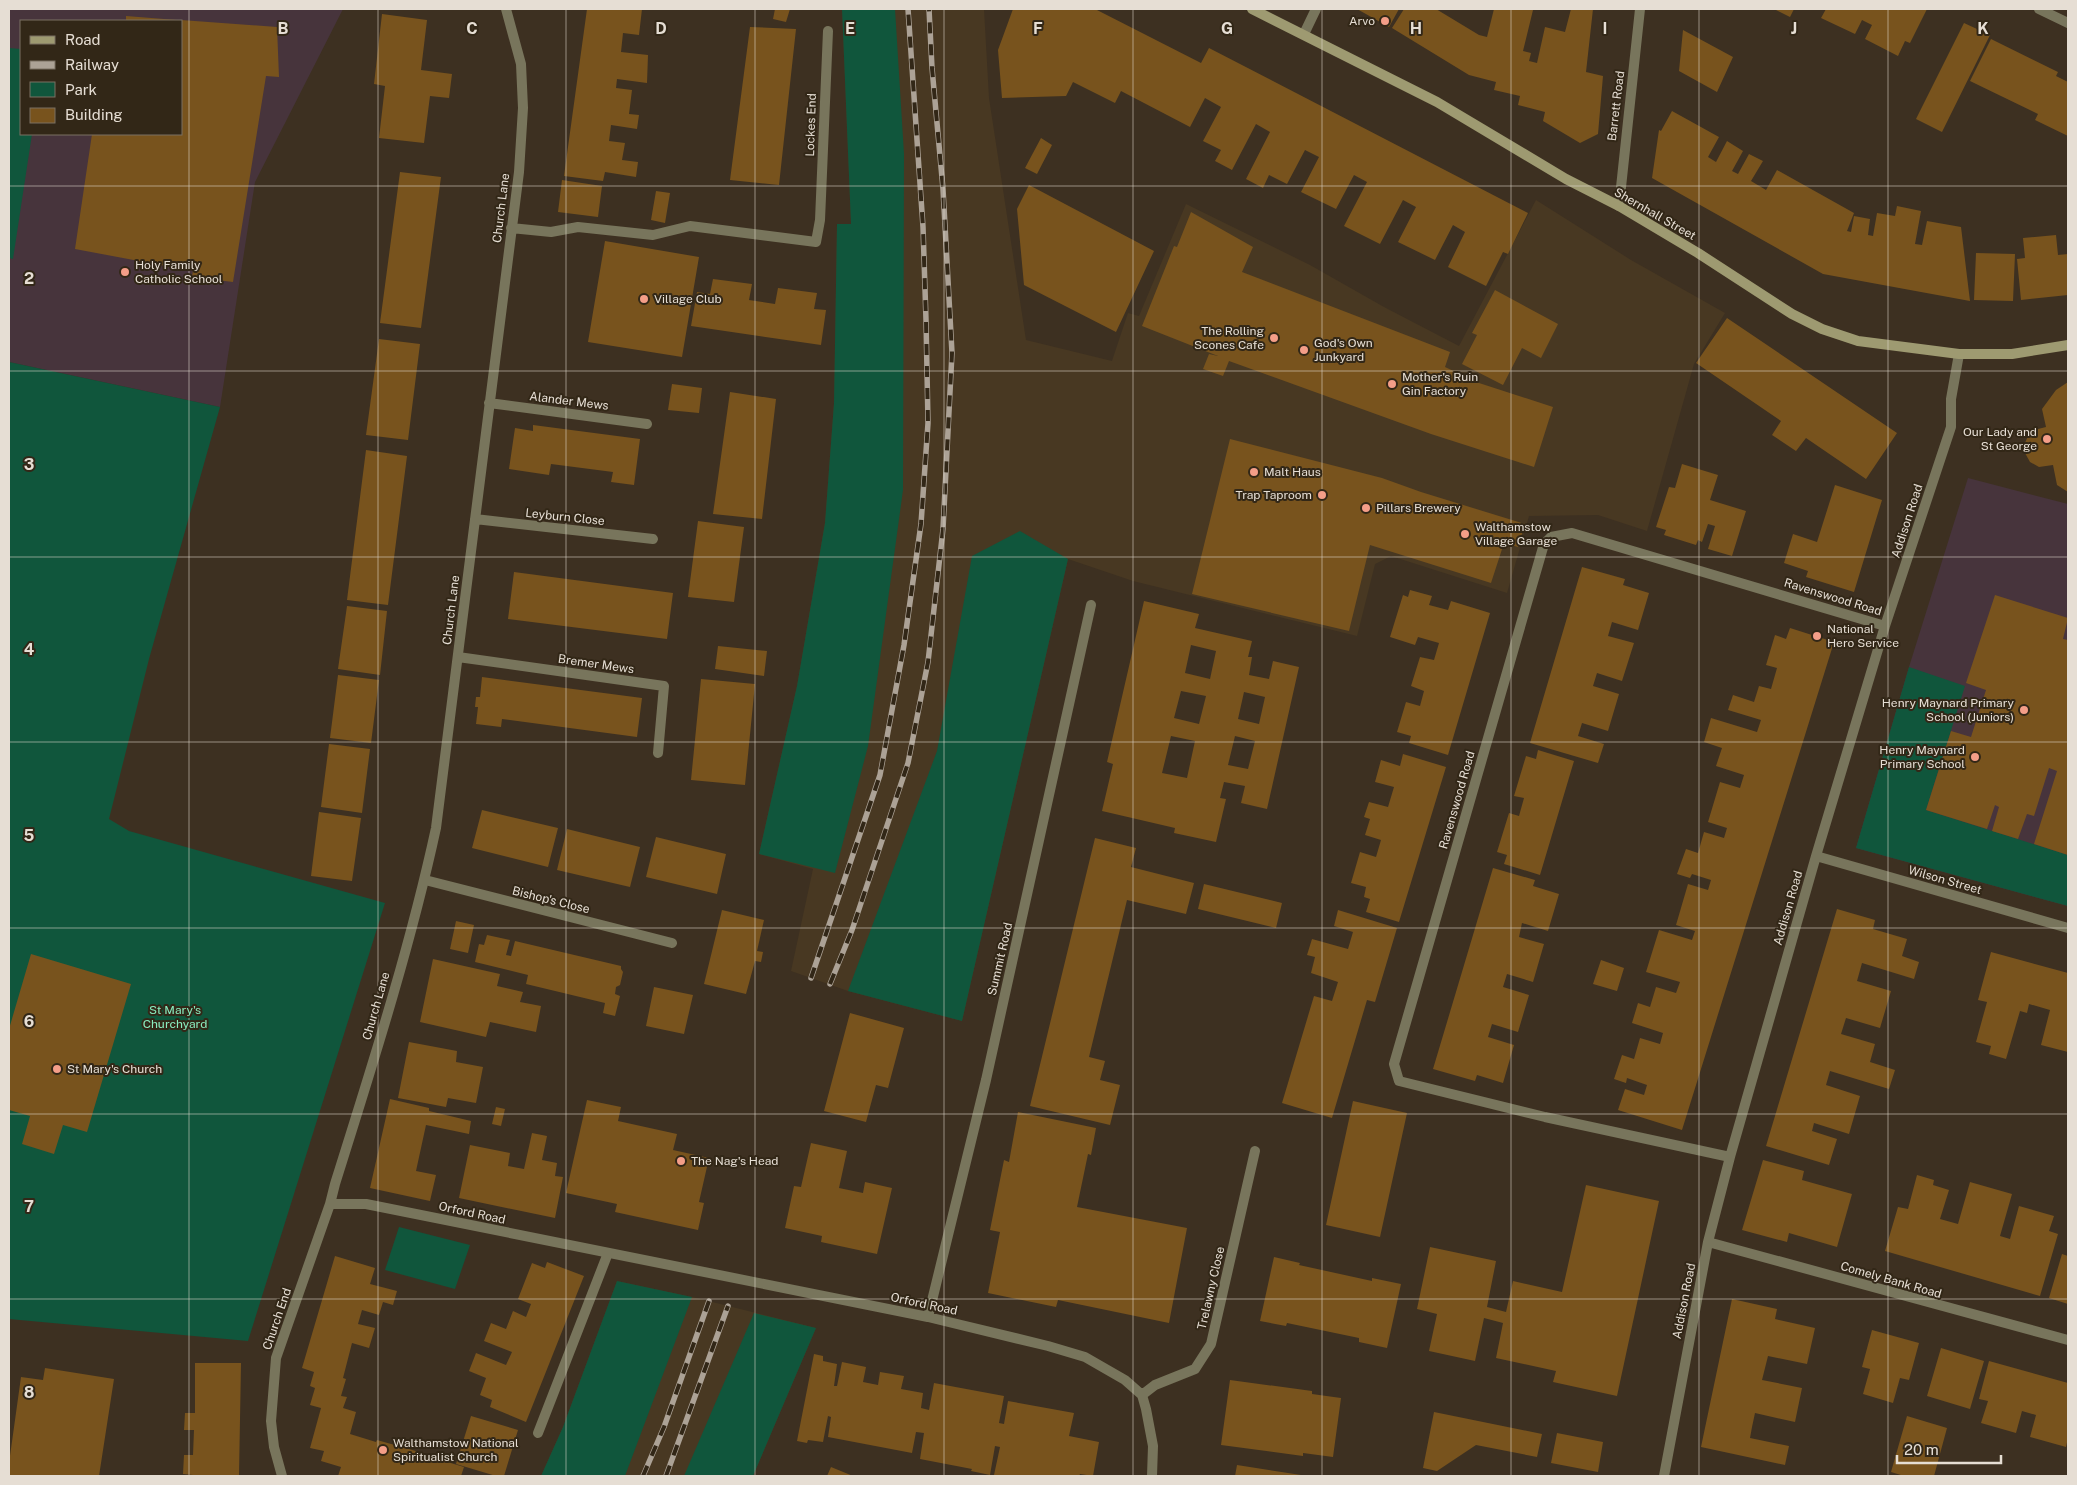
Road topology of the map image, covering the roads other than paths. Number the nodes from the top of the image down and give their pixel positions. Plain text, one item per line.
1 (506, 9) edge
2 (1252, 9) edge
3 (1316, 9) edge
4 (1640, 9) edge
5 (2039, 9) edge
6 (2068, 23) edge
7 (828, 31) dead end
8 (1304, 34) junction
9 (1618, 206) junction
10 (512, 228) junction
11 (2068, 345) edge
12 (1959, 354) junction
13 (489, 403) junction
14 (647, 424) dead end
15 (475, 519) junction
16 (653, 539) dead end
17 (1091, 605) dead end
18 (1886, 626) junction
19 (458, 657) junction
20 (658, 753) dead end
21 (1816, 856) junction
22 (424, 880) junction
23 (2068, 928) edge
24 (672, 943) dead end
25 (1255, 1151) dead end
26 (1730, 1157) junction
27 (330, 1204) junction
28 (1708, 1242) junction
29 (608, 1253) junction
30 (928, 1317) junction
31 (2068, 1340) edge
32 (1142, 1395) junction
33 (538, 1434) dead end
34 (282, 1476) edge
35 (1152, 1476) edge
36 (1664, 1476) edge

1 - 10 street, Church Lane
2 - 8 street, Shernhall Street
3 - 8 street
4 - 9 street, Barrett Road
5 - 6 street
7 - 10 street, Lockes End
8 - 9 street, Shernhall Street
9 - 12 street, Shernhall Street
10 - 13 street, Church Lane
11 - 12 street, Shernhall Street
12 - 18 street, Addison Road
13 - 14 street, Alander Mews
13 - 15 street, Church Lane
15 - 16 street, Leyburn Close
15 - 19 street, Church Lane
17 - 30 street, Summit Road
18 - 21 street, Addison Road
18 - 26 street, Ravenswood Road
19 - 20 street, Bremer Mews
19 - 22 street, Church Lane
21 - 23 street, Wilson Street
21 - 26 street, Addison Road
22 - 24 street, Bishop's Close
22 - 27 street, Church Lane
25 - 32 street, Trelawny Close
26 - 28 street, Addison Road
27 - 29 street, Orford Road
27 - 34 street, Church End
28 - 31 street, Comely Bank Road
28 - 36 street, Addison Road
29 - 30 street, Orford Road
29 - 33 street
30 - 32 street, Orford Road
32 - 35 street

